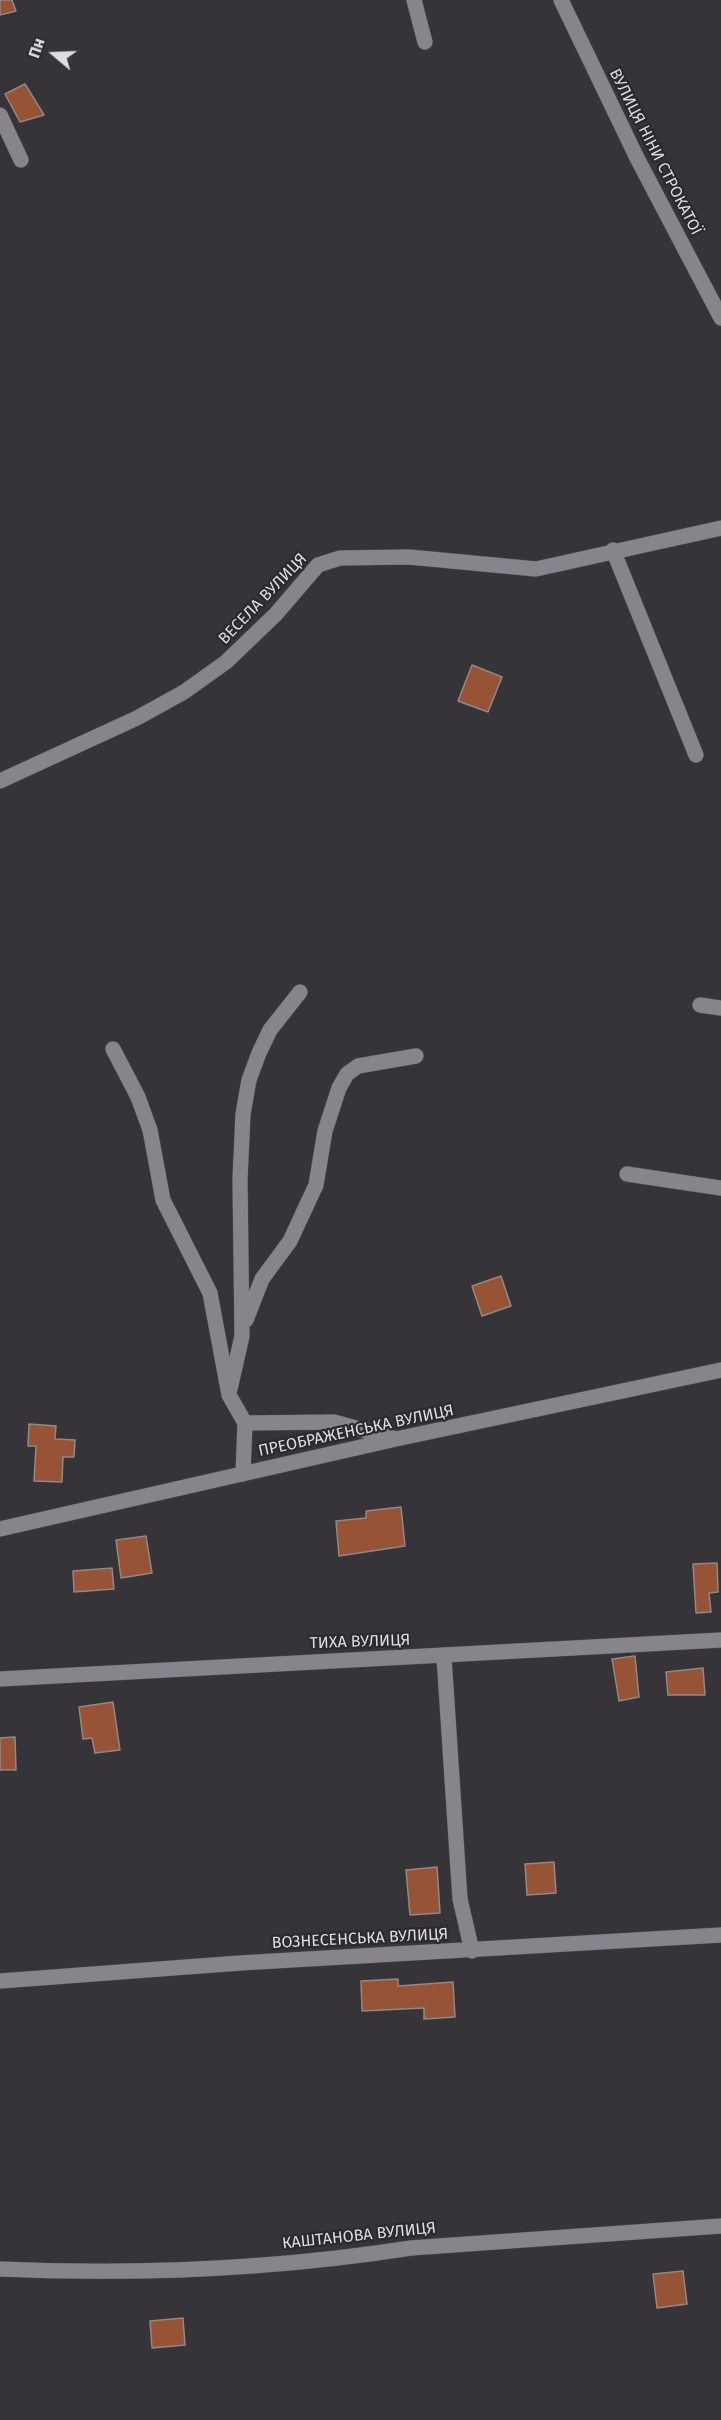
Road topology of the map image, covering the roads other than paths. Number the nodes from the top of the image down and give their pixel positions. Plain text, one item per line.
1 (414, 0) edge
2 (561, 0) edge
3 (425, 42) dead end
4 (0, 115) edge
5 (21, 160) dead end
6 (721, 318) edge
7 (721, 528) edge
8 (613, 550) junction
9 (696, 755) dead end
10 (0, 781) edge
11 (300, 992) dead end
12 (700, 1005) dead end
13 (721, 1008) edge
14 (113, 1049) dead end
15 (416, 1056) dead end
16 (627, 1174) dead end
17 (721, 1188) edge
18 (242, 1336) junction
19 (721, 1370) edge
20 (229, 1395) junction
21 (245, 1423) junction
22 (396, 1439) junction
23 (243, 1474) junction
24 (0, 1529) edge
25 (721, 1640) edge
26 (444, 1657) junction
27 (0, 1679) edge
28 (721, 1935) edge
29 (472, 1952) junction
30 (0, 1981) edge
31 (721, 2226) edge
32 (0, 2269) edge

1 - 3 street
2 - 6 street, ВУЛИЦЯ НІНИ СТРОКАТОЇ
4 - 5 street
7 - 8 street, ВЕСЕЛА ВУЛИЦЯ
8 - 9 street
8 - 10 street, ВЕСЕЛА ВУЛИЦЯ
11 - 18 street
12 - 13 street
14 - 20 street
15 - 18 street
16 - 17 street
18 - 20 street
19 - 22 street, ПРЕОБРАЖЕНСЬКА ВУЛИЦЯ
20 - 21 street
21 - 22 street
21 - 23 street
22 - 23 street, ПРЕОБРАЖЕНСЬКА ВУЛИЦЯ
23 - 24 street, ПРЕОБРАЖЕНСЬКА ВУЛИЦЯ
25 - 26 street, ТИХА ВУЛИЦЯ
26 - 27 street, ТИХА ВУЛИЦЯ
26 - 29 street
28 - 29 street, ВОЗНЕСЕНСЬКА ВУЛИЦЯ
29 - 30 street, ВОЗНЕСЕНСЬКА ВУЛИЦЯ
31 - 32 street, КАШТАНОВА ВУЛИЦЯ

